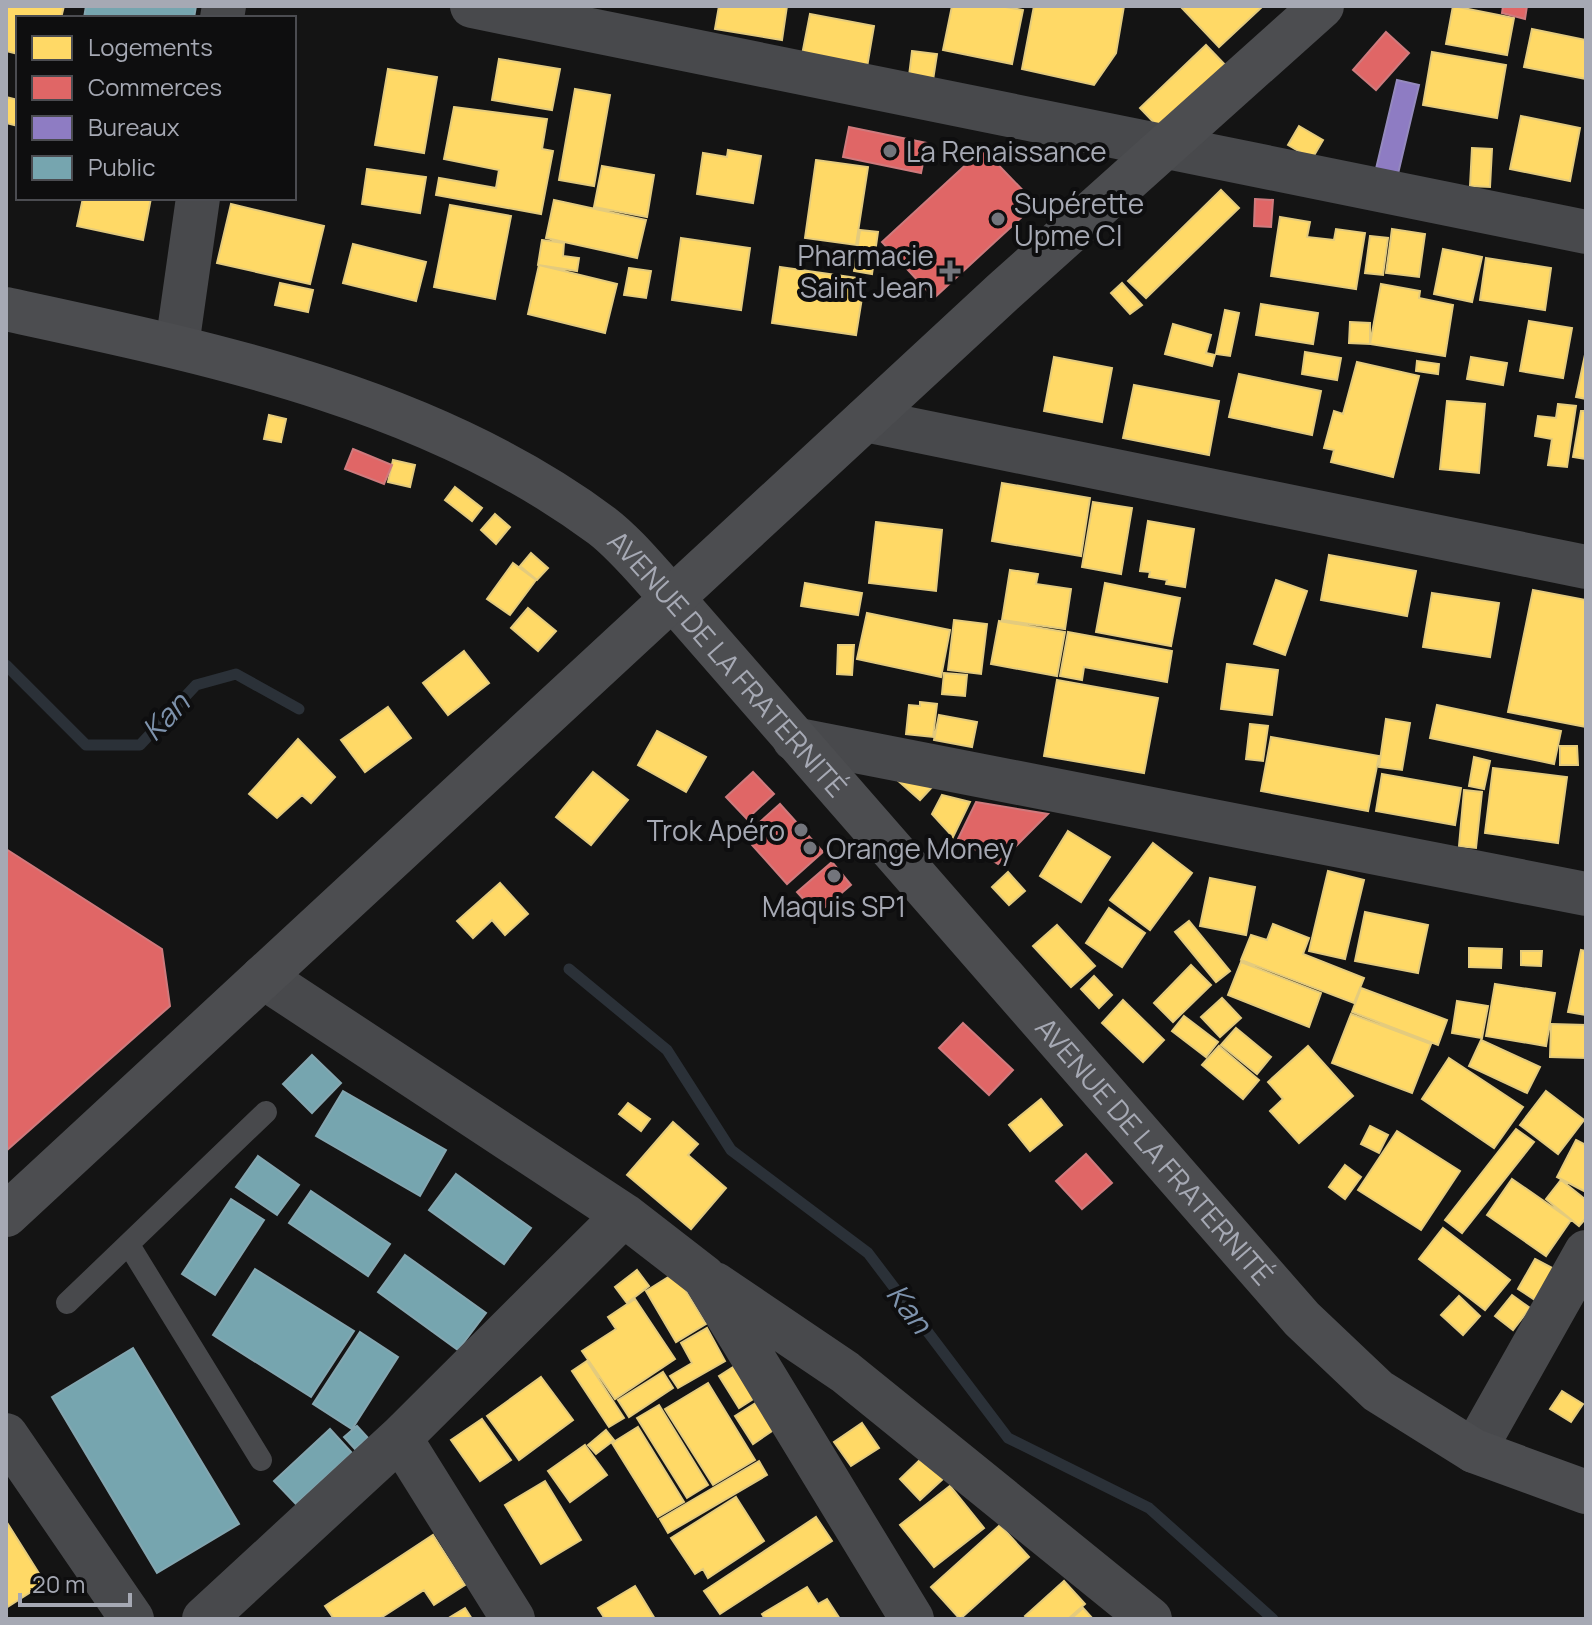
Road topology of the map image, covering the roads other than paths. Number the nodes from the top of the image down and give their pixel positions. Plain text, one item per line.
1 (472, 6) edge
2 (1322, 6) edge
3 (1165, 145) junction
4 (198, 200) edge
5 (1586, 232) edge
6 (6, 309) edge
7 (177, 346) junction
8 (865, 420) junction
9 (1586, 567) edge
10 (674, 600) junction
11 (794, 739) junction
12 (1586, 894) edge
13 (263, 977) junction
14 (266, 1112) dead end
15 (6, 1215) edge
16 (624, 1215) junction
17 (129, 1245) junction
18 (1586, 1252) edge
19 (704, 1277) junction
20 (67, 1303) dead end
21 (6, 1435) edge
22 (400, 1438) junction
23 (1474, 1451) junction
24 (261, 1460) dead end
25 (1586, 1492) edge
26 (132, 1619) edge
27 (204, 1619) edge
28 (513, 1619) edge
29 (912, 1619) edge
30 (1150, 1619) edge

1 - 3 street
2 - 3 street
3 - 5 street
3 - 8 street
4 - 7 street
6 - 7 street, AVENUE DE LA FRATERNITÉ
7 - 10 street, AVENUE DE LA FRATERNITÉ
8 - 9 street
8 - 10 street
10 - 11 street, AVENUE DE LA FRATERNITÉ
10 - 13 street
11 - 12 street
11 - 23 street, AVENUE DE LA FRATERNITÉ
13 - 15 street
13 - 16 street
14 - 17 lane
16 - 19 street
16 - 22 street
17 - 20 lane
17 - 24 lane
18 - 23 street
19 - 29 street
19 - 30 street
21 - 26 street
22 - 27 street
22 - 28 street
23 - 25 street, AVENUE DE LA FRATERNITÉ

